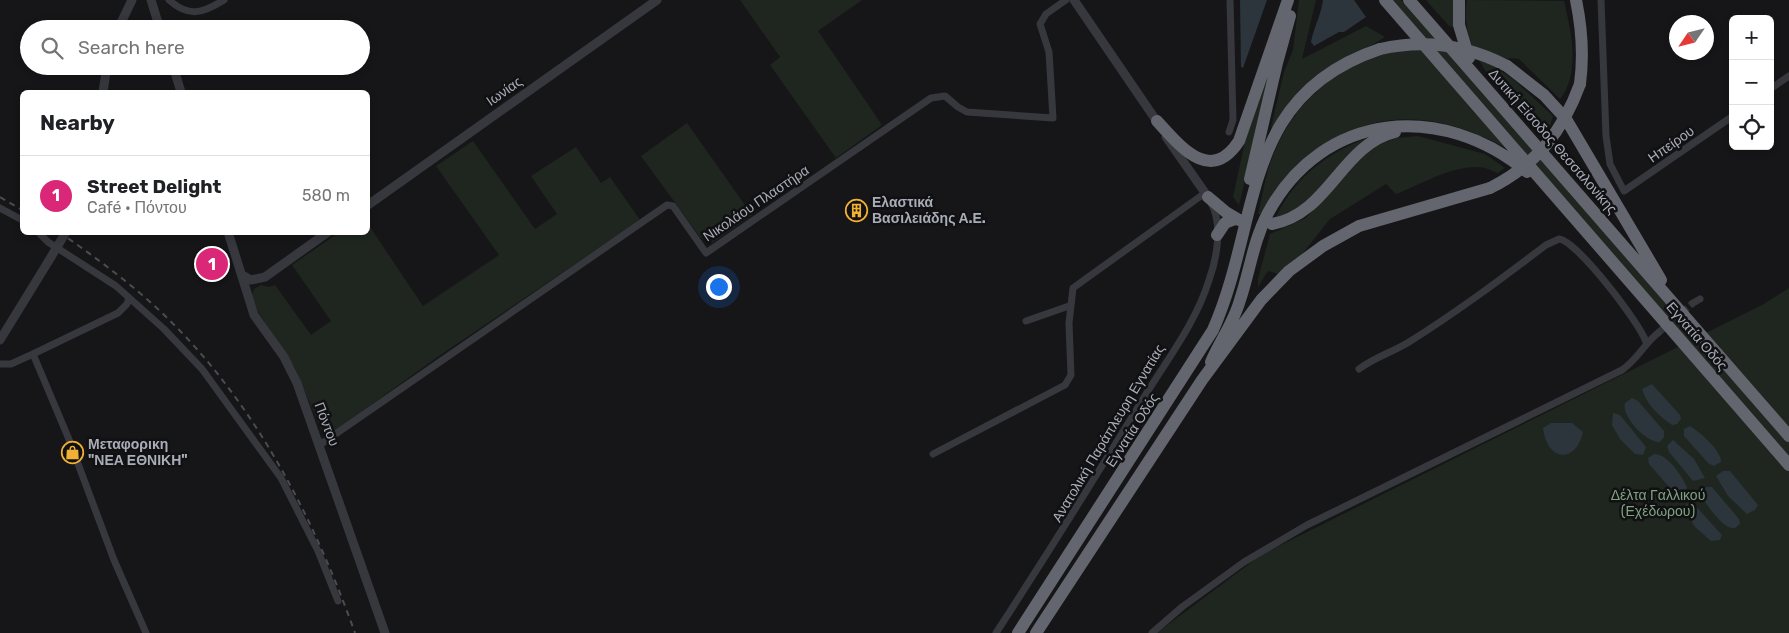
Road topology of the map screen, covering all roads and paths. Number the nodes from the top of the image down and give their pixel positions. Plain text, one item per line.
1 (132, 0) edge
2 (151, 0) edge
3 (169, 0) edge
4 (224, 0) edge
5 (657, 0) edge
6 (1066, 0) edge
7 (1074, 0) edge
8 (1230, 0) edge
9 (1288, 0) edge
10 (1292, 0) edge
11 (1385, 0) edge
12 (1409, 0) edge
13 (1459, 0) edge
14 (1601, 0) edge
15 (1575, 1) edge
16 (122, 20) edge
17 (157, 20) edge
18 (106, 75) edge
19 (175, 75) edge
20 (1789, 76) edge
21 (1774, 86) edge
22 (103, 90) edge
23 (180, 90) edge
24 (1497, 99) junction
25 (1729, 119) edge
26 (1157, 121) junction
27 (1419, 126) junction
28 (1229, 132) dead end
29 (1206, 195) junction
30 (370, 204) edge
31 (0, 208) edge
32 (20, 219) edge
33 (1239, 223) junction
34 (1272, 224) dead end
35 (1582, 227) junction
36 (42, 235) edge
37 (64, 235) edge
38 (229, 235) edge
39 (324, 235) edge
40 (1217, 235) junction
41 (242, 275) junction
42 (129, 298) junction
43 (1673, 302) junction
44 (1069, 306) junction
45 (1026, 321) dead end
46 (1658, 333) tunnel mouth
47 (0, 340) edge
48 (1646, 342) junction
49 (33, 354) junction
50 (0, 364) edge
51 (1359, 369) dead end
52 (1202, 380) junction
53 (1789, 436) edge
54 (321, 444) junction
55 (933, 454) dead end
56 (1789, 465) edge
57 (338, 601) dead end
58 (146, 633) edge
59 (385, 633) edge
60 (996, 633) edge
61 (1018, 633) edge
62 (1036, 633) edge
63 (1152, 633) edge

1 - 16 street
2 - 17 street
3 - 4 street
5 - 30 street, Ιωνίας
6 - 54 street, Νικολάου Πλαστήρα
7 - 26 street
8 - 28 street
9 - 26 highway
10 - 33 highway
11 - 35 highway
12 - 24 highway, Δυτική Είσοδος Θεσσαλονίκης
13 - 24 highway
14 - 25 street, Ηπείρου
15 - 52 highway, bridge
18 - 22 street
19 - 23 street
20 - 21 street
24 - 43 highway, Δυτική Είσοδος Θεσσαλονίκης
26 - 29 street
27 - 34 highway
27 - 35 highway
27 - 52 highway
29 - 33 highway
29 - 40 street, Ανατολική Παράπλευρη Εγνατίας
29 - 44 street
31 - 32 street
33 - 40 highway
33 - 43 highway, bridge
33 - 61 highway, Εγνατία Οδός
35 - 56 highway, Εγνατία Οδός
36 - 42 street
37 - 47 street, bridge
38 - 41 street, Πόντου
39 - 41 street
40 - 60 street, Ανατολική Παράπλευρη Εγνατίας
41 - 54 street, Πόντου
42 - 49 street
42 - 57 street
43 - 53 highway, Εγνατία Οδός
44 - 45 street
44 - 55 street
46 - 48 street
48 - 51 street
48 - 63 street
49 - 50 street
49 - 58 street
52 - 62 highway
54 - 59 street, Πόντου

